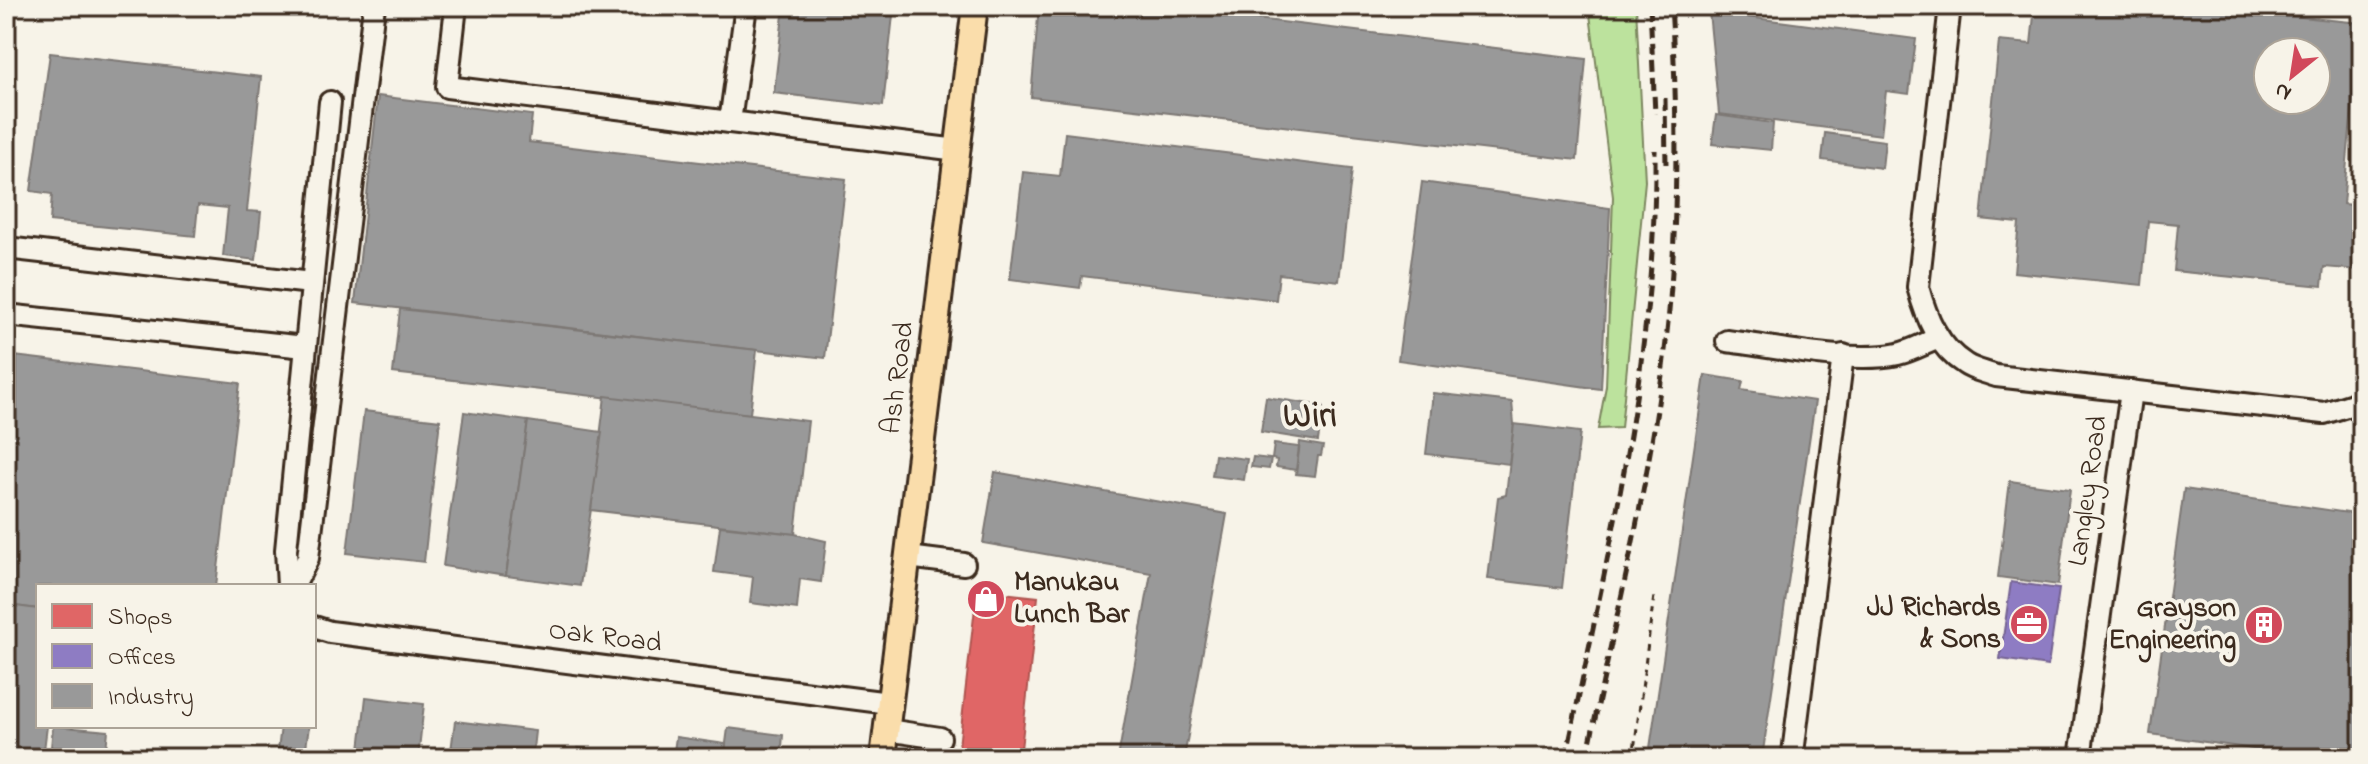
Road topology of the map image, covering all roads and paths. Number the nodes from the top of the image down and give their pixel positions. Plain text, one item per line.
1 (374, 6) edge
2 (456, 6) edge
3 (746, 6) edge
4 (975, 6) edge
5 (1950, 6) edge
6 (330, 102) dead end
7 (730, 122) junction
8 (958, 150) junction
9 (6, 248) edge
10 (311, 283) junction
11 (6, 315) edge
12 (1939, 338) junction
13 (1727, 341) dead end
14 (305, 347) junction
15 (1843, 355) junction
16 (2131, 391) junction
17 (2362, 397) edge
18 (908, 557) junction
19 (964, 564) dead end
20 (291, 584) edge
21 (292, 584) edge
22 (1654, 596) dead end
23 (316, 628) edge
24 (889, 703) junction
25 (887, 730) junction
26 (940, 738) dead end
27 (883, 758) edge
28 (1633, 758) edge
29 (1790, 758) edge
30 (2080, 758) edge

1 - 21 street
2 - 7 street
3 - 7 street
4 - 8 main road, Ash Road
5 - 12 street, Langley Road
6 - 10 street
7 - 8 street
8 - 18 main road, Ash Road
9 - 10 street
10 - 14 street
11 - 14 street
12 - 15 street
12 - 16 street, Langley Road
13 - 15 street
14 - 20 street
15 - 29 street
16 - 17 street
16 - 30 street, Langley Road
18 - 19 street
18 - 24 main road, Ash Road
22 - 28 path
23 - 24 street, Oak Road
24 - 25 main road, Ash Road
25 - 26 street
25 - 27 main road, Ash Road

